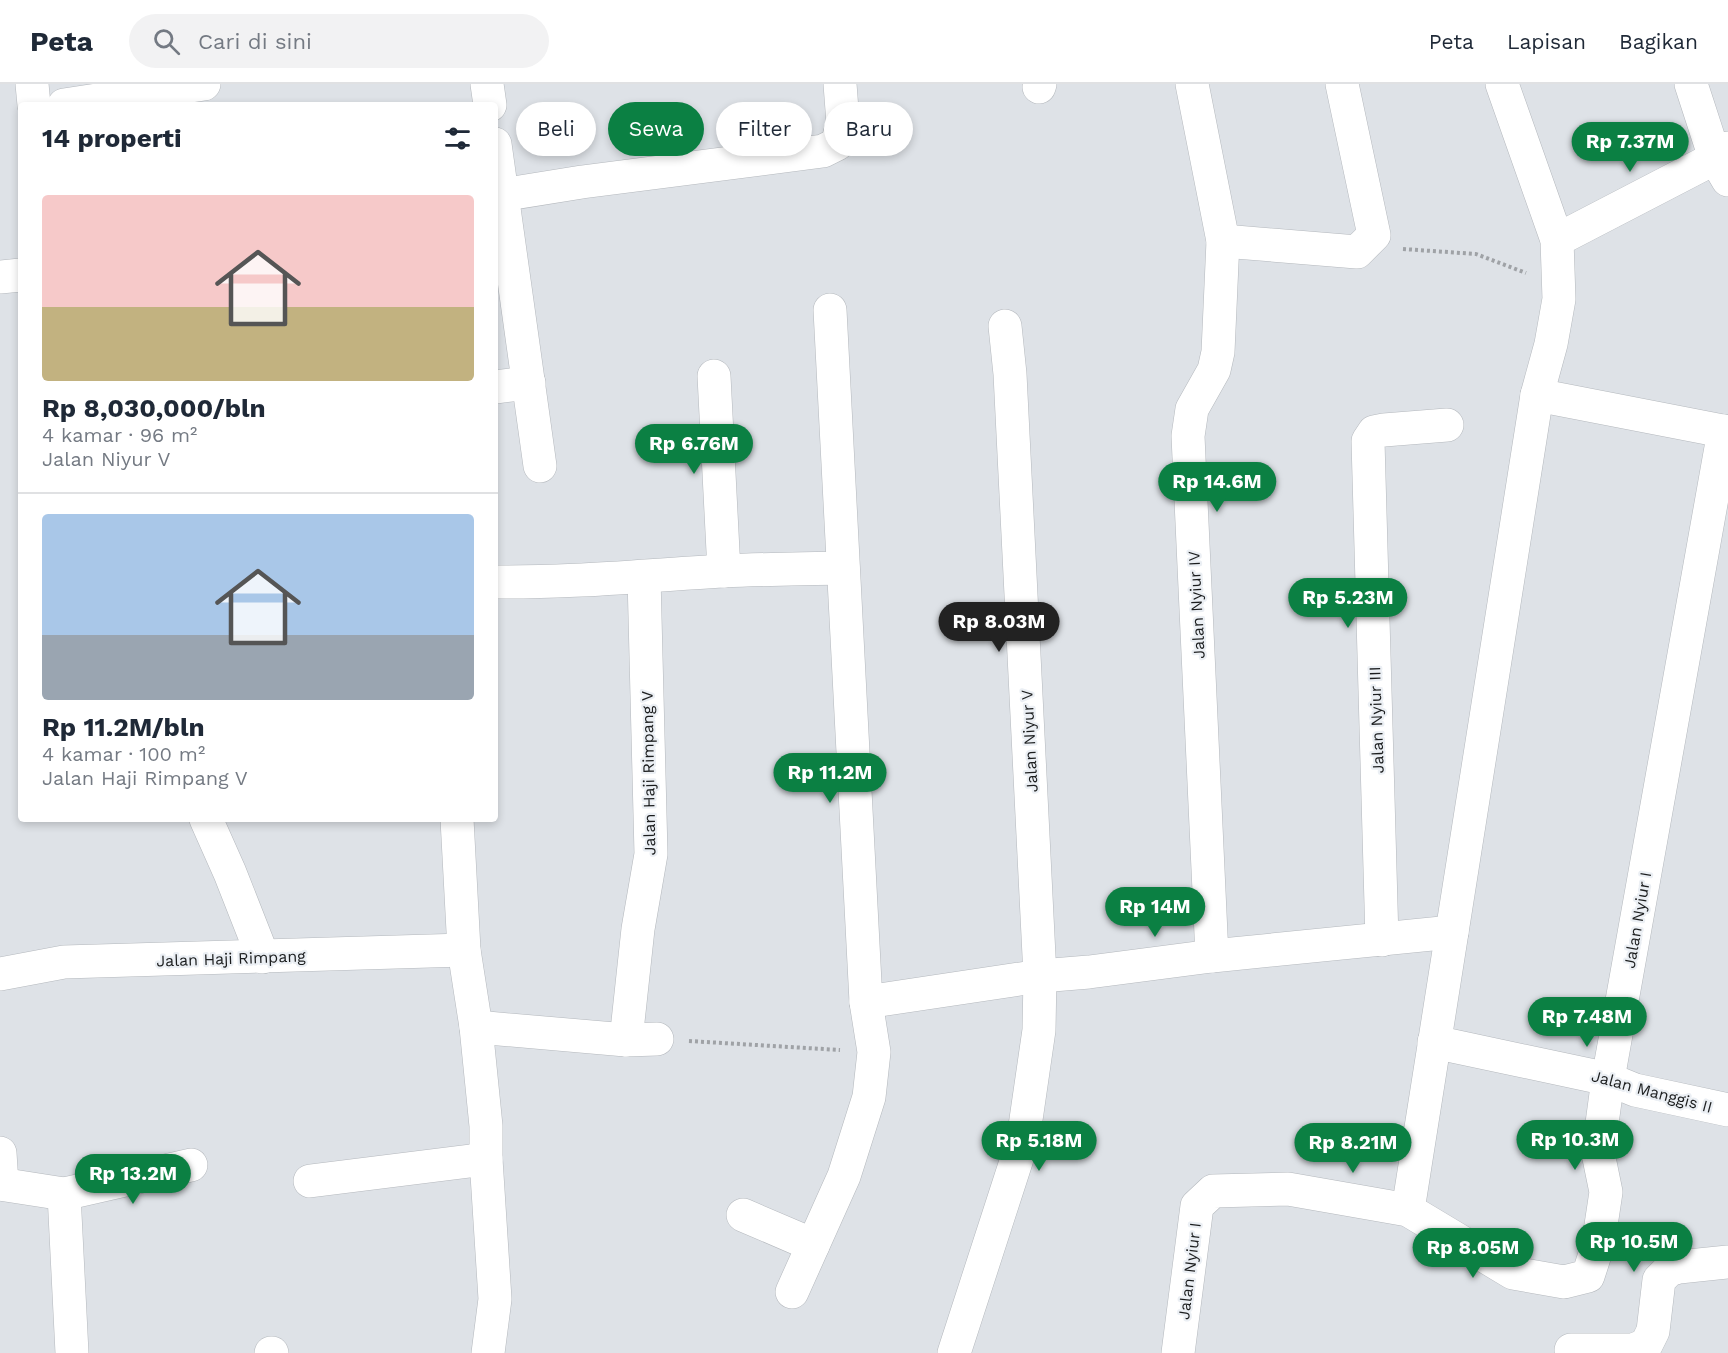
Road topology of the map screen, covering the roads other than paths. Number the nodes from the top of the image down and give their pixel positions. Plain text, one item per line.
1 (32, 84) edge
2 (204, 84) edge
3 (488, 84) edge
4 (840, 84) edge
5 (1192, 84) edge
6 (1342, 84) edge
7 (1502, 84) edge
8 (1691, 84) edge
9 (34, 102) edge
10 (84, 102) edge
11 (490, 102) edge
12 (1724, 162) edge
13 (498, 196) edge
14 (1223, 241) junction
15 (1557, 254) junction
16 (18, 275) edge
17 (0, 277) edge
18 (830, 310) dead end
19 (1005, 326) dead end
20 (714, 376) dead end
21 (529, 383) junction
22 (498, 387) edge
23 (1537, 395) junction
24 (1447, 425) dead end
25 (1726, 431) edge
26 (540, 466) dead end
27 (843, 568) junction
28 (724, 571) junction
29 (644, 578) junction
30 (498, 582) edge
31 (207, 822) edge
32 (457, 822) edge
33 (1452, 932) junction
34 (1382, 940) junction
35 (464, 950) junction
36 (1212, 956) junction
37 (263, 957) junction
38 (0, 974) edge
39 (1040, 976) junction
40 (866, 1002) junction
41 (476, 1027) junction
42 (1434, 1042) junction
43 (1608, 1079) junction
44 (1728, 1110) edge
45 (486, 1159) junction
46 (191, 1165) dead end
47 (1, 1173) edge
48 (310, 1181) dead end
49 (64, 1194) junction
50 (1408, 1210) junction
51 (744, 1215) dead end
52 (813, 1245) junction
53 (1728, 1262) edge
54 (792, 1292) dead end
55 (1571, 1350) dead end
56 (72, 1353) edge
57 (488, 1353) edge
58 (954, 1353) edge
59 (1178, 1353) edge

1 - 9 street
2 - 10 street
3 - 11 street
4 - 13 street
5 - 14 street, Jalan Nyiur IV
6 - 14 street
7 - 15 street
8 - 12 street
12 - 15 street
13 - 21 street
14 - 36 street, Jalan Nyiur IV
15 - 23 street
16 - 17 street
18 - 27 street
19 - 39 street, Jalan Niyur V
20 - 28 street
21 - 22 street
21 - 26 street
23 - 25 street
23 - 33 street
24 - 34 street, Jalan Nyiur III
25 - 43 street, Jalan Nyiur I
27 - 28 street
27 - 40 street
28 - 29 street
29 - 30 street
29 - 41 street, Jalan Haji Rimpang V
31 - 37 street
32 - 35 street
33 - 34 street
33 - 42 street
34 - 36 street
35 - 37 street, Jalan Haji Rimpang
35 - 41 street
36 - 39 street
37 - 38 street, Jalan Haji Rimpang
39 - 40 street
39 - 58 street, Jalan Niyur V
40 - 52 street
41 - 45 street
42 - 43 street, Jalan Manggis II
42 - 50 street
43 - 44 street, Jalan Manggis II
43 - 50 street, Jalan Nyiur I
45 - 48 street
45 - 57 street
46 - 49 street
47 - 49 street
49 - 56 street
50 - 59 street, Jalan Nyiur I
51 - 52 street
52 - 54 street
53 - 55 street

